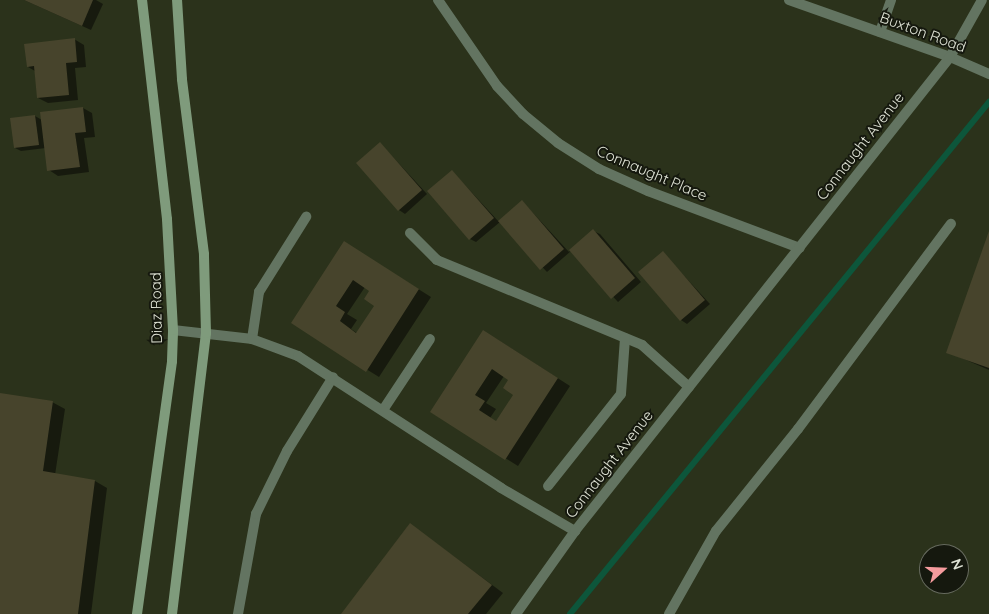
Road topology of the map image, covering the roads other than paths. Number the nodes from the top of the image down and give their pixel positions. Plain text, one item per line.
1 (142, 0) edge
2 (177, 0) edge
3 (438, 0) edge
4 (789, 0) edge
5 (891, 0) edge
6 (982, 0) edge
7 (880, 32) junction
8 (950, 57) junction
9 (989, 74) edge
10 (306, 217) dead end
11 (951, 224) dead end
12 (410, 232) dead end
13 (800, 248) junction
14 (173, 330) junction
15 (206, 332) junction
16 (625, 338) junction
17 (252, 339) junction
18 (430, 339) dead end
19 (333, 377) junction
20 (690, 387) junction
21 (383, 410) junction
22 (548, 486) dead end
23 (575, 531) junction
24 (137, 614) edge
25 (172, 614) edge
26 (238, 614) edge
27 (516, 614) edge
28 (669, 614) edge

1 - 14 street, Diaz Road
2 - 15 street
3 - 13 street, Connaught Place
4 - 7 street, Buxton Road
5 - 7 street
6 - 8 street, Connaught Avenue
7 - 8 street, Buxton Road
8 - 9 street, Buxton Road
8 - 13 street, Connaught Avenue
10 - 17 street
11 - 28 street
12 - 16 street
13 - 20 street, Connaught Avenue
14 - 15 street, Connaught Avenue
14 - 24 street, Diaz Road
15 - 17 street, Connaught Avenue
15 - 25 street
16 - 20 street
16 - 22 street
17 - 19 street, Connaught Avenue
18 - 21 street
19 - 21 street, Connaught Avenue
19 - 26 street
20 - 23 street, Connaught Avenue
21 - 23 street, Connaught Avenue
23 - 27 street

